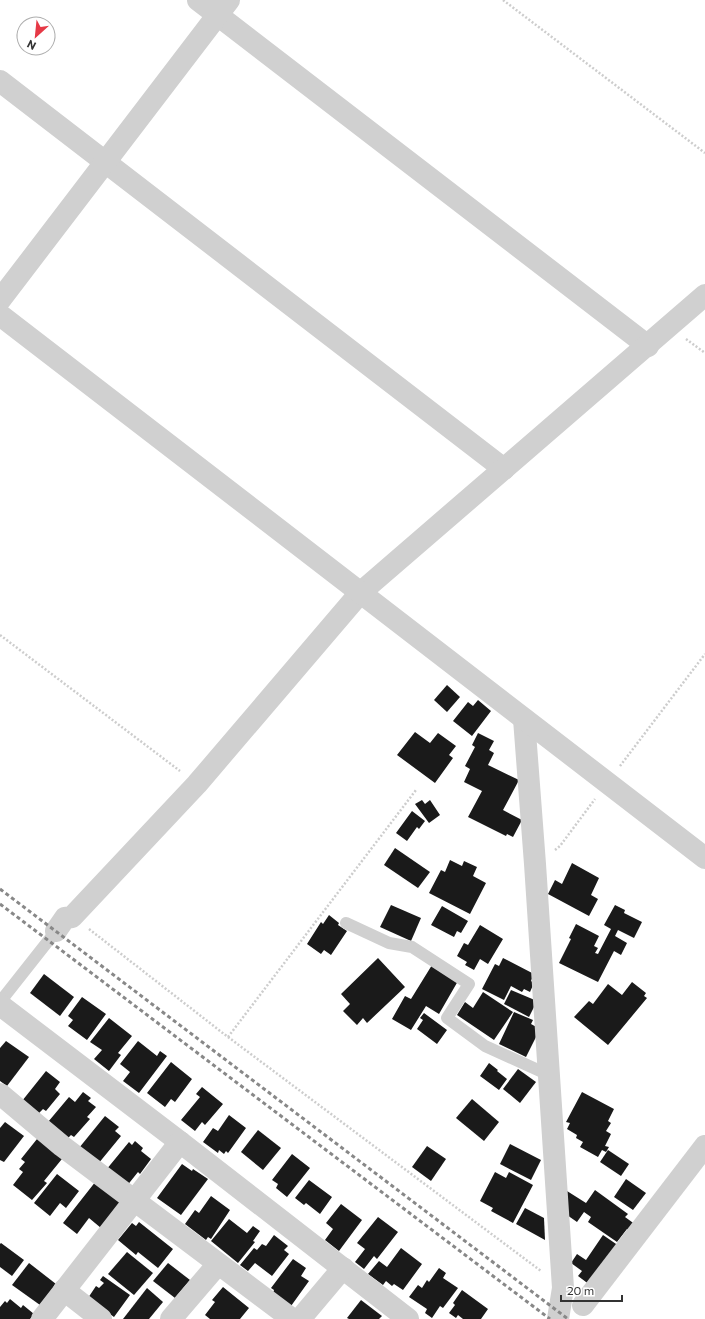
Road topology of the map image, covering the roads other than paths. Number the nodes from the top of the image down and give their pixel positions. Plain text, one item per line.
1 (198, 0) edge
2 (224, 8) edge
3 (0, 81) edge
4 (106, 162) junction
5 (705, 295) edge
6 (0, 300) edge
7 (0, 315) edge
8 (648, 346) junction
9 (504, 469) junction
10 (360, 593) junction
11 (524, 719) junction
12 (705, 858) edge
13 (346, 923) dead end
14 (56, 931) joint
15 (0, 1004) edge
16 (549, 1075) junction
17 (0, 1094) edge
18 (180, 1142) junction
19 (705, 1146) edge
20 (134, 1201) junction
21 (218, 1264) junction
22 (343, 1268) junction
23 (64, 1290) junction
24 (583, 1305) dead end
25 (42, 1319) edge
26 (101, 1319) edge
27 (171, 1319) edge
28 (292, 1319) edge
29 (300, 1319) edge
30 (408, 1319) edge
31 (558, 1319) edge

1 - 2 street
2 - 4 street
2 - 8 street
3 - 4 street
4 - 6 street
4 - 9 street
5 - 8 street
7 - 10 street
8 - 9 street
9 - 10 street
10 - 11 street
10 - 14 street
11 - 12 street
11 - 16 street
13 - 16 lane
14 - 15 lane
15 - 18 street
16 - 31 street
17 - 20 street
18 - 20 street
18 - 22 street
19 - 24 street
20 - 21 street
20 - 23 street
21 - 27 street
21 - 28 street
22 - 29 street
22 - 30 street
23 - 25 street
23 - 26 street

